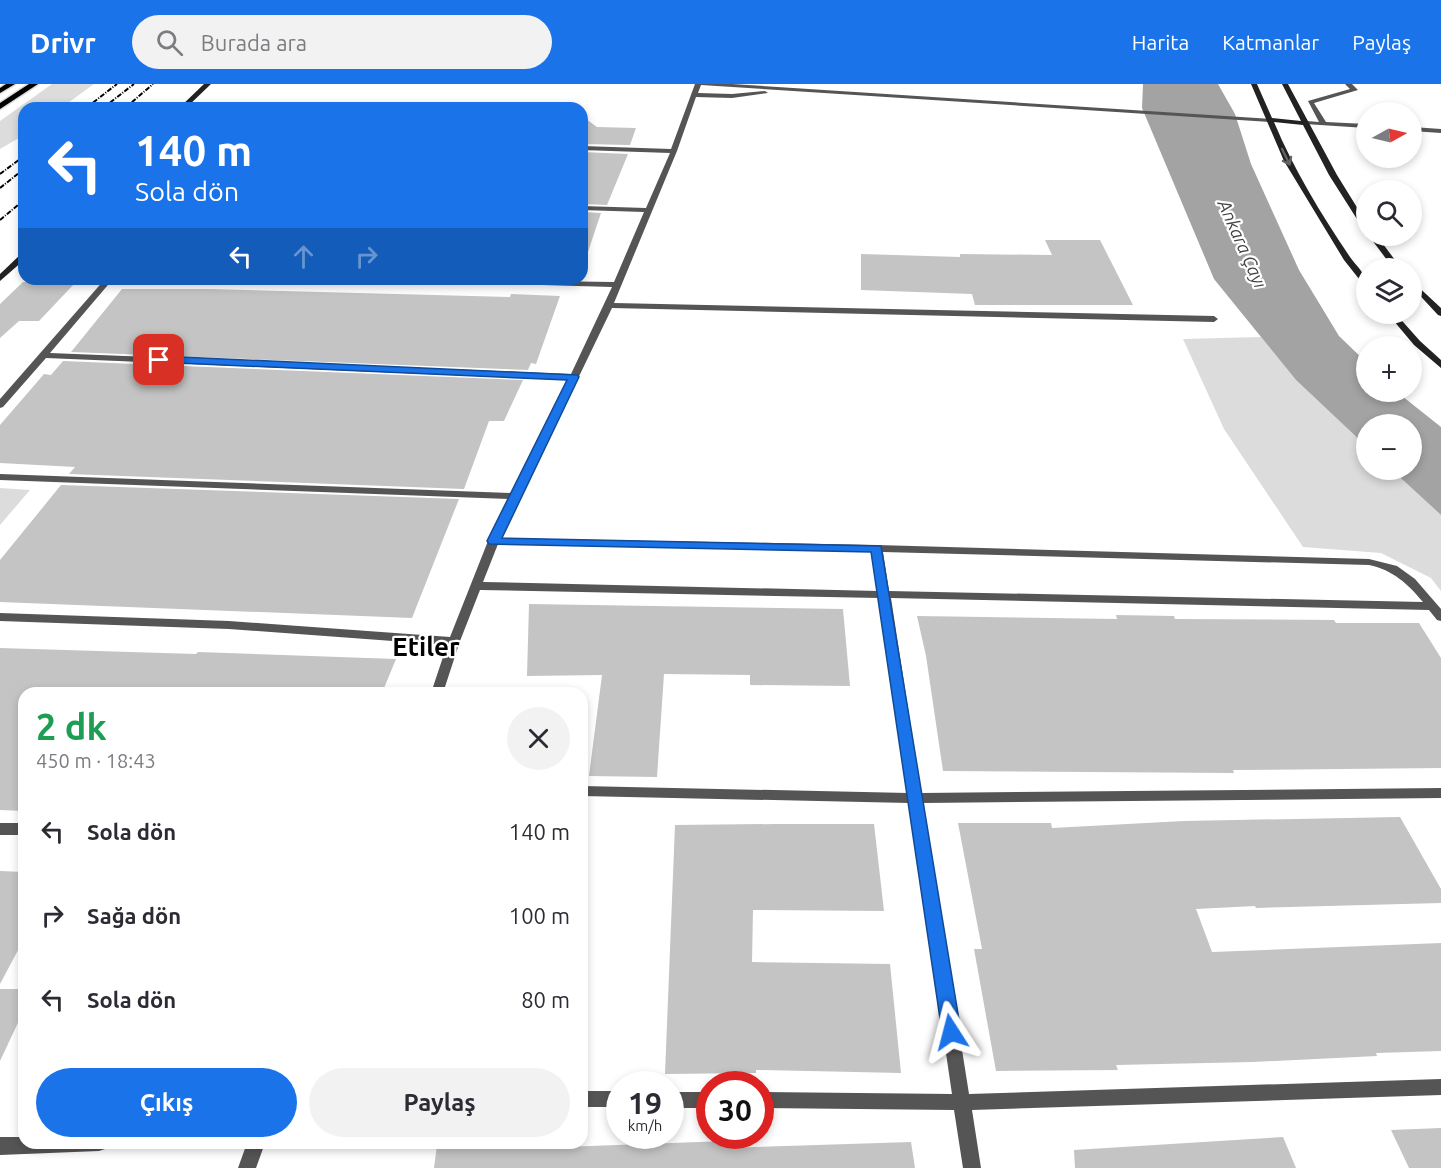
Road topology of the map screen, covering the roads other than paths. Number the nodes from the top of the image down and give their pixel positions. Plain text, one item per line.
1 (11, 84) edge
2 (34, 84) edge
3 (208, 84) edge
4 (698, 84) edge
5 (703, 84) edge
6 (1254, 84) edge
7 (1285, 84) edge
8 (1348, 84) edge
9 (787, 89) junction
10 (0, 91) edge
11 (694, 95) junction
12 (188, 102) edge
13 (0, 107) edge
14 (1270, 120) junction
15 (1307, 123) junction
16 (1324, 124) junction
17 (1356, 126) edge
18 (1422, 130) edge
19 (1441, 131) edge
20 (588, 148) edge
21 (674, 151) junction
22 (588, 208) edge
23 (649, 210) junction
24 (1356, 211) edge
25 (18, 261) edge
26 (1356, 270) edge
27 (0, 279) edge
28 (588, 284) edge
29 (104, 285) edge
30 (617, 285) junction
31 (1422, 293) edge
32 (609, 304) junction
33 (1441, 313) edge
34 (1214, 319) dead end
35 (1401, 324) edge
36 (44, 355) junction
37 (1441, 365) edge
38 (574, 377) junction
39 (0, 405) edge
40 (0, 477) edge
41 (516, 496) junction
42 (494, 541) junction
43 (877, 548) junction
44 (476, 586) junction
45 (884, 595) junction
46 (1432, 606) junction
47 (0, 617) edge
48 (1441, 617) edge
49 (454, 641) junction
50 (439, 687) edge
51 (588, 791) edge
52 (1441, 793) edge
53 (915, 798) junction
54 (0, 828) edge
55 (18, 829) edge
56 (1441, 1087) edge
57 (588, 1099) edge
58 (606, 1099) edge
59 (774, 1100) edge
60 (962, 1102) junction
61 (18, 1145) edge
62 (0, 1146) edge
63 (254, 1149) edge
64 (246, 1168) edge
65 (972, 1168) edge

1 - 10 main road
2 - 13 main road
3 - 12 main road
4 - 11 street
5 - 9 street
6 - 14 main road
7 - 15 main road
8 - 16 street
9 - 11 street
9 - 14 street
11 - 21 street
14 - 15 main road
14 -> 26 main road
15 - 16 street
15 - 24 main road
16 - 17 street
18 - 19 street
20 - 21 street
21 - 23 street
22 - 23 street
23 - 30 street
25 - 27 main road
28 - 30 street
29 - 36 street
30 - 32 street
31 - 33 main road
32 - 34 street
32 - 38 street
35 - 37 main road
36 - 38 street
36 - 39 street
38 - 41 street
40 - 41 street
41 - 42 street
42 - 43 street
42 - 44 street
43 - 45 street
43 - 46 street
44 - 45 street
44 - 49 street
45 - 46 street
45 - 53 street
46 - 48 street
47 - 49 street
49 - 50 street
51 - 53 street
52 - 53 street
53 - 60 street
54 - 55 street
56 - 60 street
57 - 58 street
59 - 60 street
60 - 65 street
61 - 62 street
63 - 64 street

